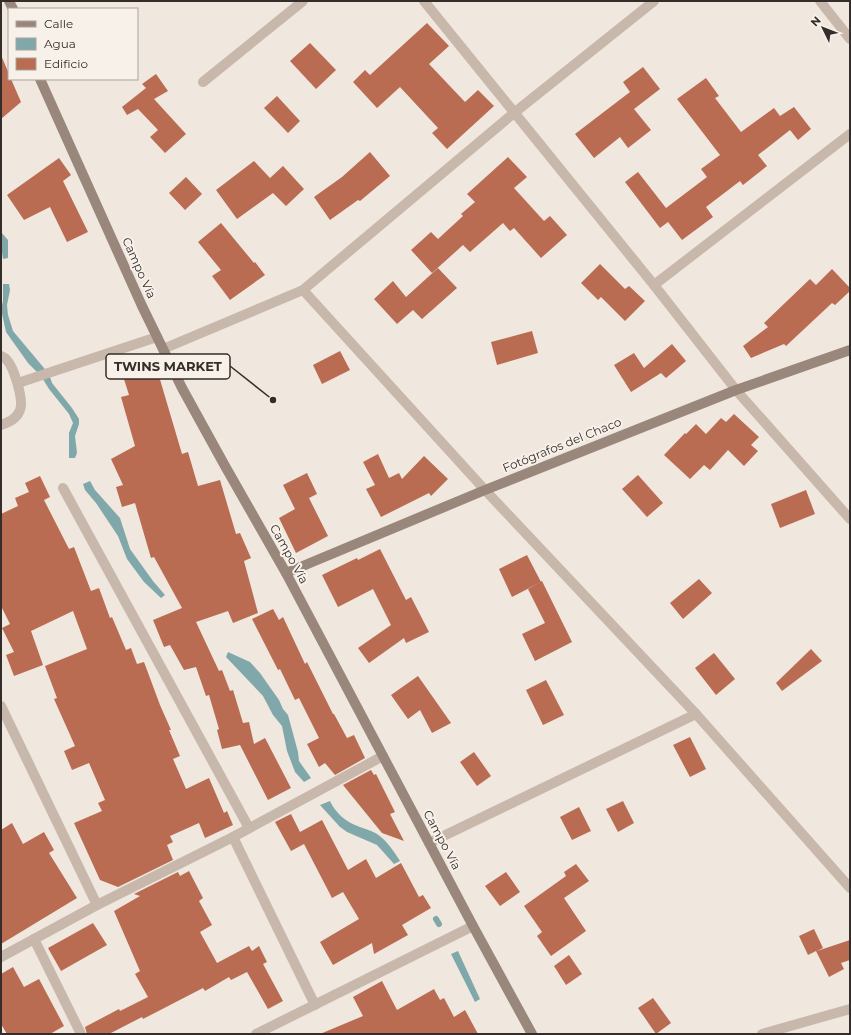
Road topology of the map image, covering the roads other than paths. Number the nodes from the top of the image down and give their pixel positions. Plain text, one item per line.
1 (304, 1) edge
2 (424, 1) edge
3 (654, 1) edge
4 (820, 1) edge
5 (850, 39) edge
6 (40, 80) edge
7 (203, 82) dead end
8 (514, 113) junction
9 (850, 134) edge
10 (654, 285) junction
11 (304, 290) junction
12 (157, 337) junction
13 (163, 349) junction
14 (850, 350) edge
15 (1, 356) edge
16 (18, 382) junction
17 (736, 390) junction
18 (1, 425) edge
19 (63, 488) dead end
20 (485, 490) junction
21 (850, 519) edge
22 (286, 573) junction
23 (1, 706) edge
24 (696, 714) junction
25 (383, 756) junction
26 (249, 828) junction
27 (233, 837) junction
28 (429, 842) junction
29 (849, 885) edge
30 (97, 906) junction
31 (473, 926) junction
32 (34, 940) junction
33 (1, 957) edge
34 (315, 1005) junction
35 (850, 1009) edge
36 (268, 1031) edge
37 (81, 1034) edge
38 (256, 1034) edge
39 (532, 1034) edge
40 (762, 1034) edge

1 - 7 street
2 - 8 street
3 - 8 street
4 - 5 street
6 - 12 street, Campo Vía
8 - 10 street
8 - 11 street
9 - 10 street
10 - 17 street
11 - 13 street
11 - 20 street
12 - 13 street, Campo Vía
12 - 16 street
13 - 22 street, Campo Vía
14 - 17 street, Fotógrafos del Chaco
15 - 16 street
16 - 18 street
17 - 20 street, Fotógrafos del Chaco
17 - 21 street
19 - 26 street
20 - 22 street, Fotógrafos del Chaco
20 - 24 street
22 - 25 street, Campo Vía
23 - 30 street
24 - 28 street
24 - 29 street
25 - 26 street
25 - 28 street, Campo Vía
26 - 27 street
27 - 30 street
27 - 34 street
28 - 31 street, Campo Vía
30 - 32 street
31 - 34 street
31 - 39 street, Campo Vía
32 - 33 street
32 - 37 street
34 - 36 street
35 - 40 street
36 - 38 street

